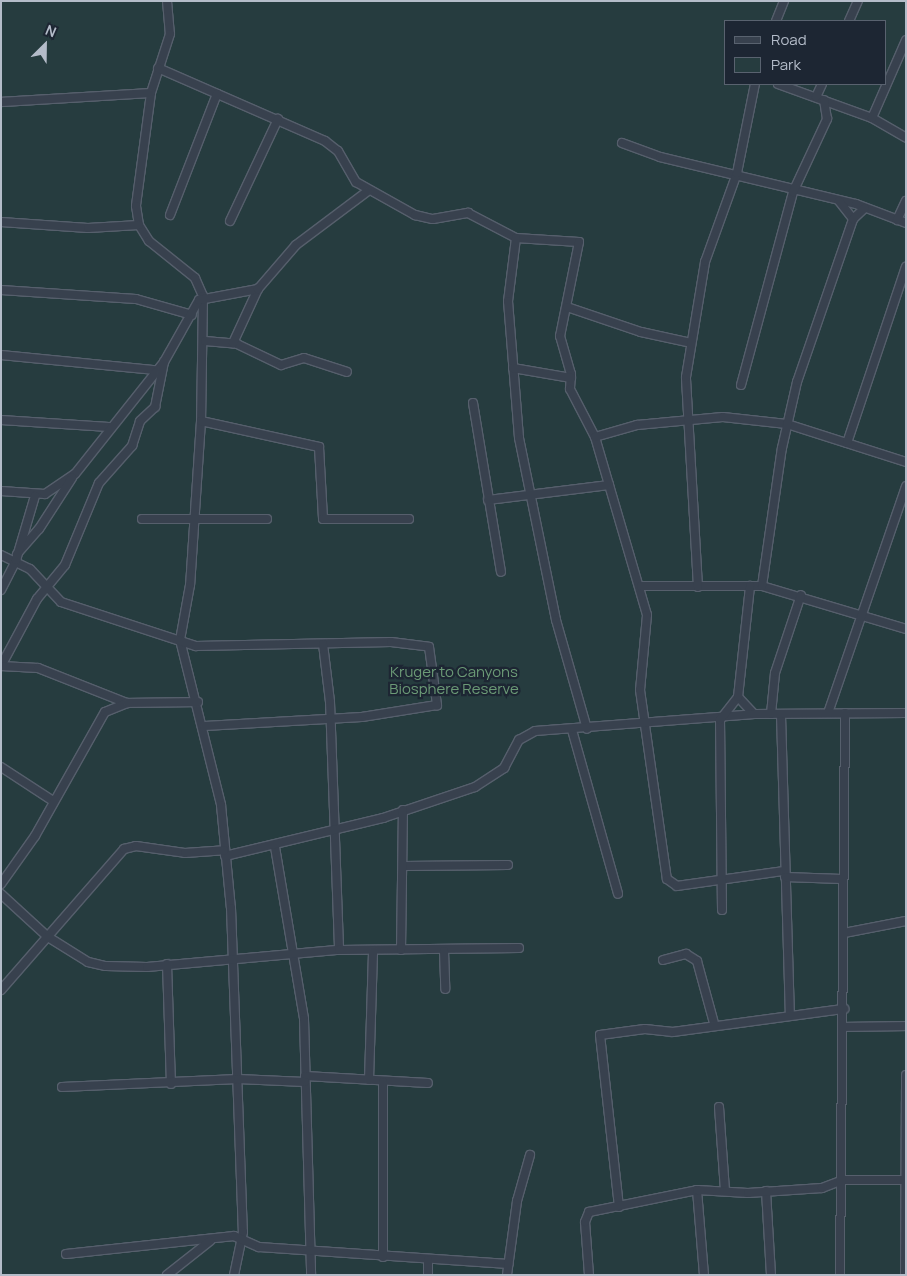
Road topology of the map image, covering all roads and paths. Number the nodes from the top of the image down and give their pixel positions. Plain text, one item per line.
1 (167, 1) edge
2 (784, 1) edge
3 (858, 1) edge
4 (776, 20) edge
5 (849, 20) edge
6 (906, 40) edge
7 (158, 68) junction
8 (887, 84) edge
9 (754, 85) edge
10 (781, 85) edge
11 (822, 85) edge
12 (886, 85) edge
13 (151, 93) junction
14 (217, 94) junction
15 (820, 99) junction
16 (1, 102) edge
17 (872, 118) junction
18 (278, 119) junction
19 (906, 138) edge
20 (622, 143) dead end
21 (736, 174) junction
22 (368, 191) junction
23 (793, 192) junction
24 (839, 201) junction
25 (906, 201) edge
26 (865, 208) junction
27 (170, 214) dead end
28 (853, 219) junction
29 (897, 220) junction
30 (230, 221) dead end
31 (1, 222) edge
32 (906, 224) edge
33 (139, 226) junction
34 (516, 238) junction
35 (906, 267) edge
36 (258, 289) junction
37 (1, 290) edge
38 (203, 296) junction
39 (567, 307) junction
40 (192, 315) junction
41 (204, 340) junction
42 (233, 343) junction
43 (691, 343) junction
44 (1, 355) edge
45 (164, 362) junction
46 (513, 368) junction
47 (155, 370) junction
48 (347, 372) dead end
49 (571, 378) junction
50 (741, 385) dead end
51 (473, 403) dead end
52 (685, 418) junction
53 (1, 420) edge
54 (201, 421) junction
55 (787, 424) junction
56 (109, 428) junction
57 (595, 437) junction
58 (847, 443) junction
59 (906, 462) edge
60 (75, 474) junction
61 (610, 484) junction
62 (906, 486) edge
63 (1, 491) edge
64 (529, 492) junction
65 (35, 496) junction
66 (488, 500) junction
67 (142, 519) dead end
68 (267, 519) dead end
69 (409, 519) dead end
70 (192, 520) junction
71 (1, 555) edge
72 (16, 557) junction
73 (500, 572) dead end
74 (48, 586) junction
75 (641, 586) junction
76 (750, 586) junction
77 (762, 586) junction
78 (698, 587) junction
79 (1, 590) edge
80 (801, 595) junction
81 (860, 615) junction
82 (906, 629) edge
83 (180, 640) junction
84 (323, 644) junction
85 (1, 666) edge
86 (738, 697) junction
87 (198, 702) junction
88 (127, 703) junction
89 (828, 713) junction
90 (845, 713) junction
91 (906, 713) edge
92 (754, 714) junction
93 (771, 714) junction
94 (781, 715) junction
95 (330, 718) junction
96 (720, 720) junction
97 (645, 724) junction
98 (204, 726) junction
99 (587, 729) junction
100 (572, 730) junction
101 (1, 767) edge
102 (54, 801) junction
103 (403, 810) junction
104 (334, 829) junction
105 (275, 847) junction
106 (225, 853) junction
107 (508, 865) dead end
108 (404, 866) junction
109 (784, 874) junction
110 (721, 879) junction
111 (842, 879) junction
112 (1, 884) edge
113 (1, 894) edge
114 (618, 894) dead end
115 (722, 910) dead end
116 (906, 921) edge
117 (844, 934) junction
118 (48, 936) junction
119 (519, 948) dead end
120 (338, 950) junction
121 (373, 950) junction
122 (401, 950) junction
123 (444, 951) junction
124 (294, 956) junction
125 (234, 960) junction
126 (663, 960) dead end
127 (167, 964) junction
128 (445, 989) dead end
129 (1, 990) edge
130 (844, 1009) junction
131 (790, 1014) junction
132 (714, 1023) junction
133 (906, 1026) edge
134 (844, 1027) junction
135 (906, 1075) edge
136 (238, 1079) junction
137 (305, 1079) junction
138 (369, 1080) junction
139 (383, 1082) junction
140 (428, 1083) dead end
141 (171, 1084) junction
142 (62, 1088) dead end
143 (719, 1107) dead end
144 (530, 1155) dead end
145 (843, 1180) junction
146 (904, 1180) edge
147 (697, 1190) junction
148 (725, 1191) junction
149 (766, 1191) junction
150 (619, 1207) junction
151 (212, 1239) junction
152 (242, 1239) junction
153 (310, 1251) junction
154 (66, 1254) dead end
155 (383, 1257) junction
156 (428, 1260) junction
157 (508, 1264) junction
158 (167, 1275) edge
159 (234, 1275) edge
160 (311, 1275) edge
161 (428, 1275) edge
162 (507, 1275) edge
163 (589, 1275) edge
164 (704, 1275) edge
165 (772, 1275) edge
166 (840, 1275) edge
167 (904, 1275) edge

1 - 7 street
2 - 4 street
3 - 5 street
6 - 8 street
7 - 13 street
7 - 14 street
9 - 21 street
10 - 15 street
11 - 15 street
12 - 17 street
13 - 16 street
13 - 33 street
14 - 18 street
14 - 27 street
15 - 17 street
15 - 23 street
17 - 19 street
18 - 22 street
18 - 30 street
20 - 21 street
21 - 23 street
21 - 43 street
22 - 34 street
22 - 36 street
23 - 24 street
23 - 50 street
24 - 26 street
24 - 28 street
25 - 29 street
26 - 28 street
26 - 29 street
28 - 55 street
29 - 32 street
31 - 33 street
33 - 38 street
34 - 39 street
34 - 46 street
35 - 58 street
36 - 38 street
36 - 42 street
37 - 40 street
38 - 40 street
38 - 41 street
39 - 43 street
39 - 49 street
40 - 45 street
41 - 42 street
41 - 54 street
42 - 48 street
43 - 52 street
44 - 47 street
45 - 47 street
45 - 74 street
46 - 49 street
46 - 64 street
47 - 56 street
49 - 57 street
51 - 66 street
52 - 55 street
52 - 57 street
52 - 78 street
53 - 56 street
54 - 69 street
54 - 70 street
55 - 58 street
55 - 77 street
56 - 60 street
57 - 61 street
58 - 59 street
60 - 65 street
60 - 72 street
61 - 64 street
61 - 75 street
62 - 81 street
63 - 65 street
64 - 66 street
64 - 99 street
65 - 72 street
66 - 73 street
67 - 70 street
68 - 70 street
70 - 83 street
71 - 72 street
72 - 74 street
72 - 79 street
74 - 83 street
74 - 85 street
75 - 78 street
75 - 97 street
76 - 77 street
76 - 78 street
76 - 86 street
77 - 80 street
80 - 81 street
80 - 93 street
81 - 82 street
81 - 89 street
83 - 84 street
83 - 87 street
84 - 95 street
84 - 95 street
85 - 88 street
86 - 92 street
86 - 96 street
87 - 88 street
87 - 98 street
88 - 102 street
89 - 90 street
89 - 94 street
90 - 91 street
90 - 111 street
92 - 93 street
92 - 96 street
93 - 94 street
94 - 109 street
95 - 98 street
95 - 104 street
96 - 97 street
96 - 110 street
97 - 99 street
97 - 110 street
98 - 106 street
99 - 100 street
100 - 103 street
100 - 114 street
101 - 102 street
102 - 112 street
103 - 104 street
103 - 108 street
104 - 105 street
104 - 120 street
105 - 106 street
105 - 124 street
106 - 118 street
106 - 125 street
107 - 108 street
108 - 122 street
109 - 110 street
109 - 111 street
109 - 131 street
110 - 115 street
111 - 117 street
113 - 118 street
116 - 117 street
117 - 130 street
118 - 127 street
118 - 129 street
119 - 123 street
120 - 121 street
120 - 124 street
121 - 122 street
121 - 138 street
122 - 123 street
123 - 128 street
124 - 125 street
124 - 137 street
125 - 127 street
125 - 136 street
126 - 132 street
127 - 141 street
130 - 131 street
130 - 134 street
131 - 132 street
132 - 150 street
133 - 134 street
134 - 145 street
135 - 146 street
136 - 137 street
136 - 141 street
136 - 152 street
137 - 138 street
137 - 153 street
138 - 139 street
139 - 140 street
139 - 155 street
141 - 142 street
143 - 148 street
144 - 157 street
145 - 146 street
145 - 149 street
145 - 166 street
146 - 167 street
147 - 148 street
147 - 150 street
147 - 164 street
148 - 149 street
149 - 165 street
150 - 163 street
151 - 152 street
151 - 154 street
151 - 158 street
152 - 153 street
152 - 159 street
153 - 155 street
153 - 160 street
155 - 156 street
156 - 157 street
156 - 161 street
157 - 162 street

